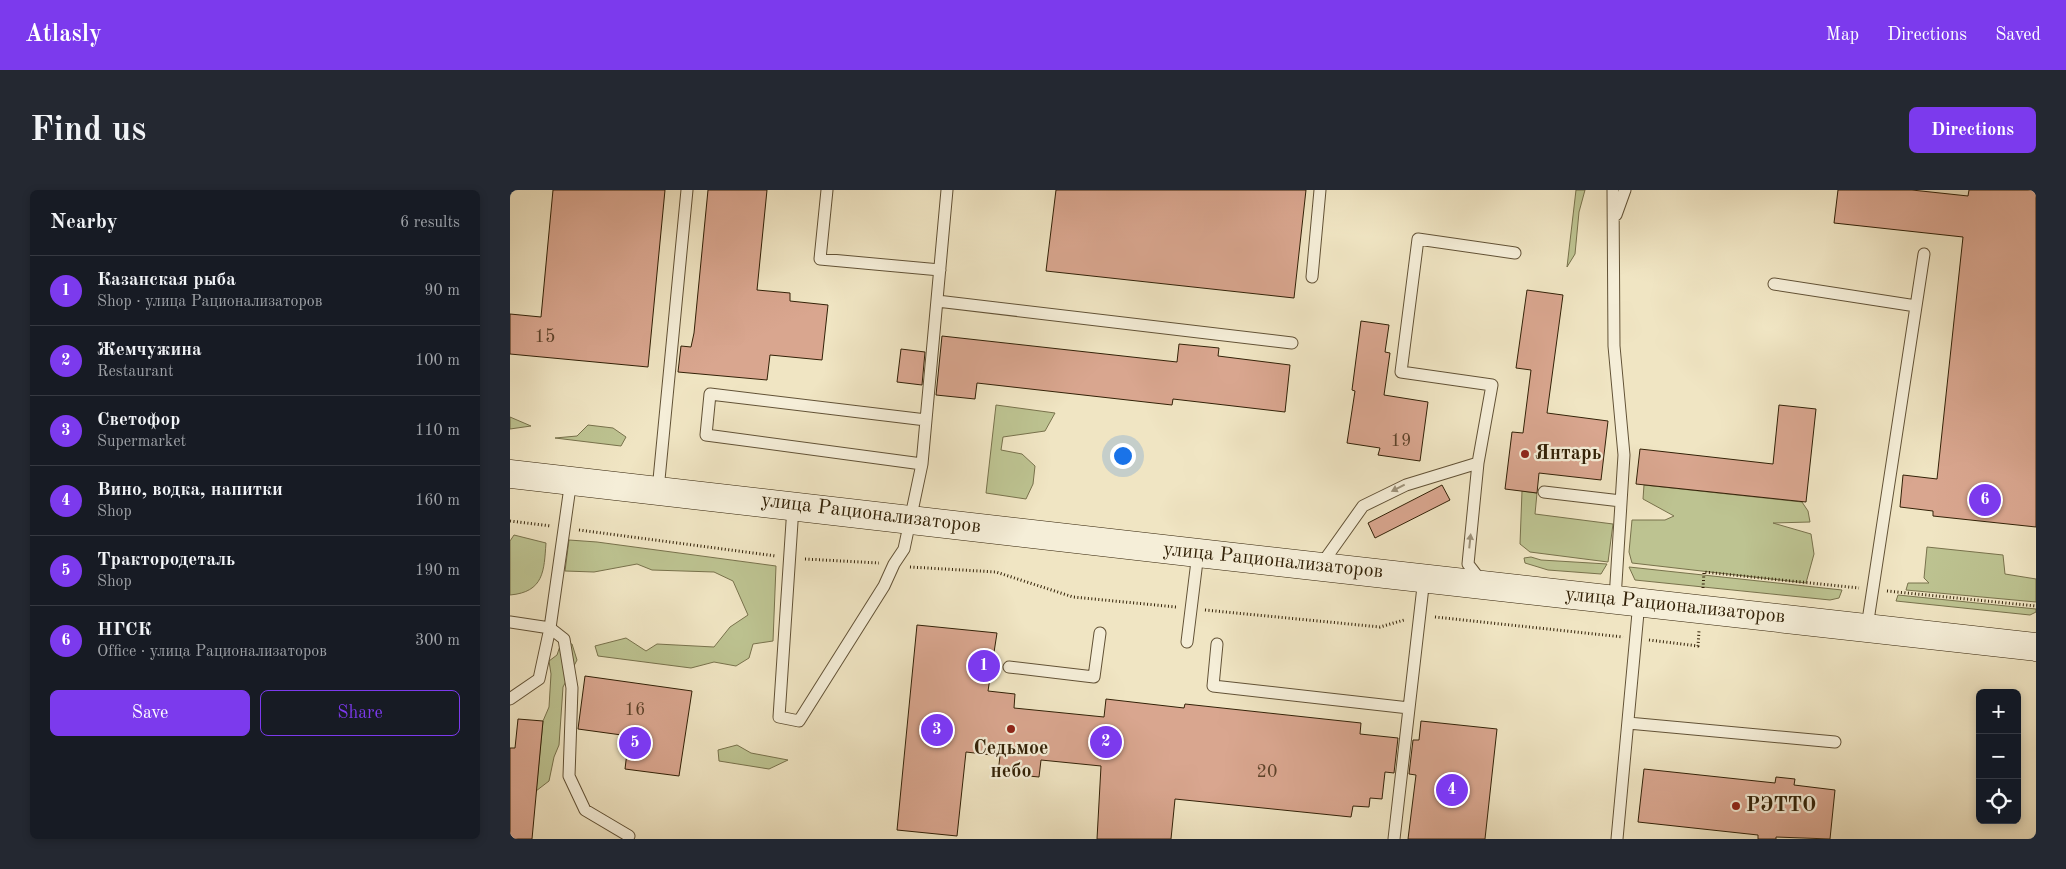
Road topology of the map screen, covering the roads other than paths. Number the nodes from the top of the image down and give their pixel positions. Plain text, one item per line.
1 (687, 190) edge
2 (827, 190) edge
3 (947, 190) edge
4 (1320, 190) edge
5 (1613, 190) edge
6 (1625, 190) edge
7 (1614, 222) junction
8 (1515, 253) dead end
9 (1924, 254) dead end
10 (940, 270) junction
11 (1312, 277) dead end
12 (1774, 284) dead end
13 (937, 301) junction
14 (1916, 306) junction
15 (1292, 343) dead end
16 (926, 420) junction
17 (1478, 463) junction
18 (922, 464) junction
19 (510, 474) edge
20 (571, 480) junction
21 (658, 490) junction
22 (1544, 492) dead end
23 (1622, 501) junction
24 (793, 505) junction
25 (912, 519) junction
26 (1198, 553) junction
27 (1320, 566) junction
28 (1424, 578) junction
29 (1483, 584) junction
30 (1627, 601) junction
31 (510, 622) edge
32 (550, 628) junction
33 (1867, 628) junction
34 (1100, 632) dead end
35 (1187, 642) dead end
36 (1216, 644) dead end
37 (2036, 646) edge
38 (1008, 667) dead end
39 (510, 699) edge
40 (1409, 708) junction
41 (1628, 723) junction
42 (1835, 742) dead end
43 (629, 836) dead end
44 (1394, 839) edge
45 (1617, 839) edge

1 - 21 lane
2 - 10 lane
3 - 10 lane
4 - 11 lane
5 - 7 lane
6 - 7 lane
7 - 23 lane
8 - 17 lane
9 - 14 lane
10 - 13 lane
12 - 14 lane
13 - 15 lane
13 - 16 lane
14 - 33 lane
16 - 18 lane
16 - 18 lane
17 -> 27 lane
29 -> 17 lane
18 - 25 lane
19 - 20 main road, улица Рационализаторов
20 - 21 main road, улица Рационализаторов
20 - 32 lane
21 - 24 main road, улица Рационализаторов
22 - 23 lane
23 - 30 lane
24 - 25 main road, улица Рационализаторов
24 - 25 lane
25 - 26 main road, улица Рационализаторов
26 - 27 main road, улица Рационализаторов
26 - 35 lane
27 - 28 main road, улица Рационализаторов
28 - 29 main road, улица Рационализаторов
28 - 40 lane
29 - 30 main road, улица Рационализаторов
30 - 33 main road, улица Рационализаторов
30 - 41 lane
31 - 32 lane
32 - 39 lane
32 - 43 lane
33 - 37 main road, улица Рационализаторов
34 - 38 lane
36 - 40 lane
40 - 44 lane
41 - 42 lane
41 - 45 lane

